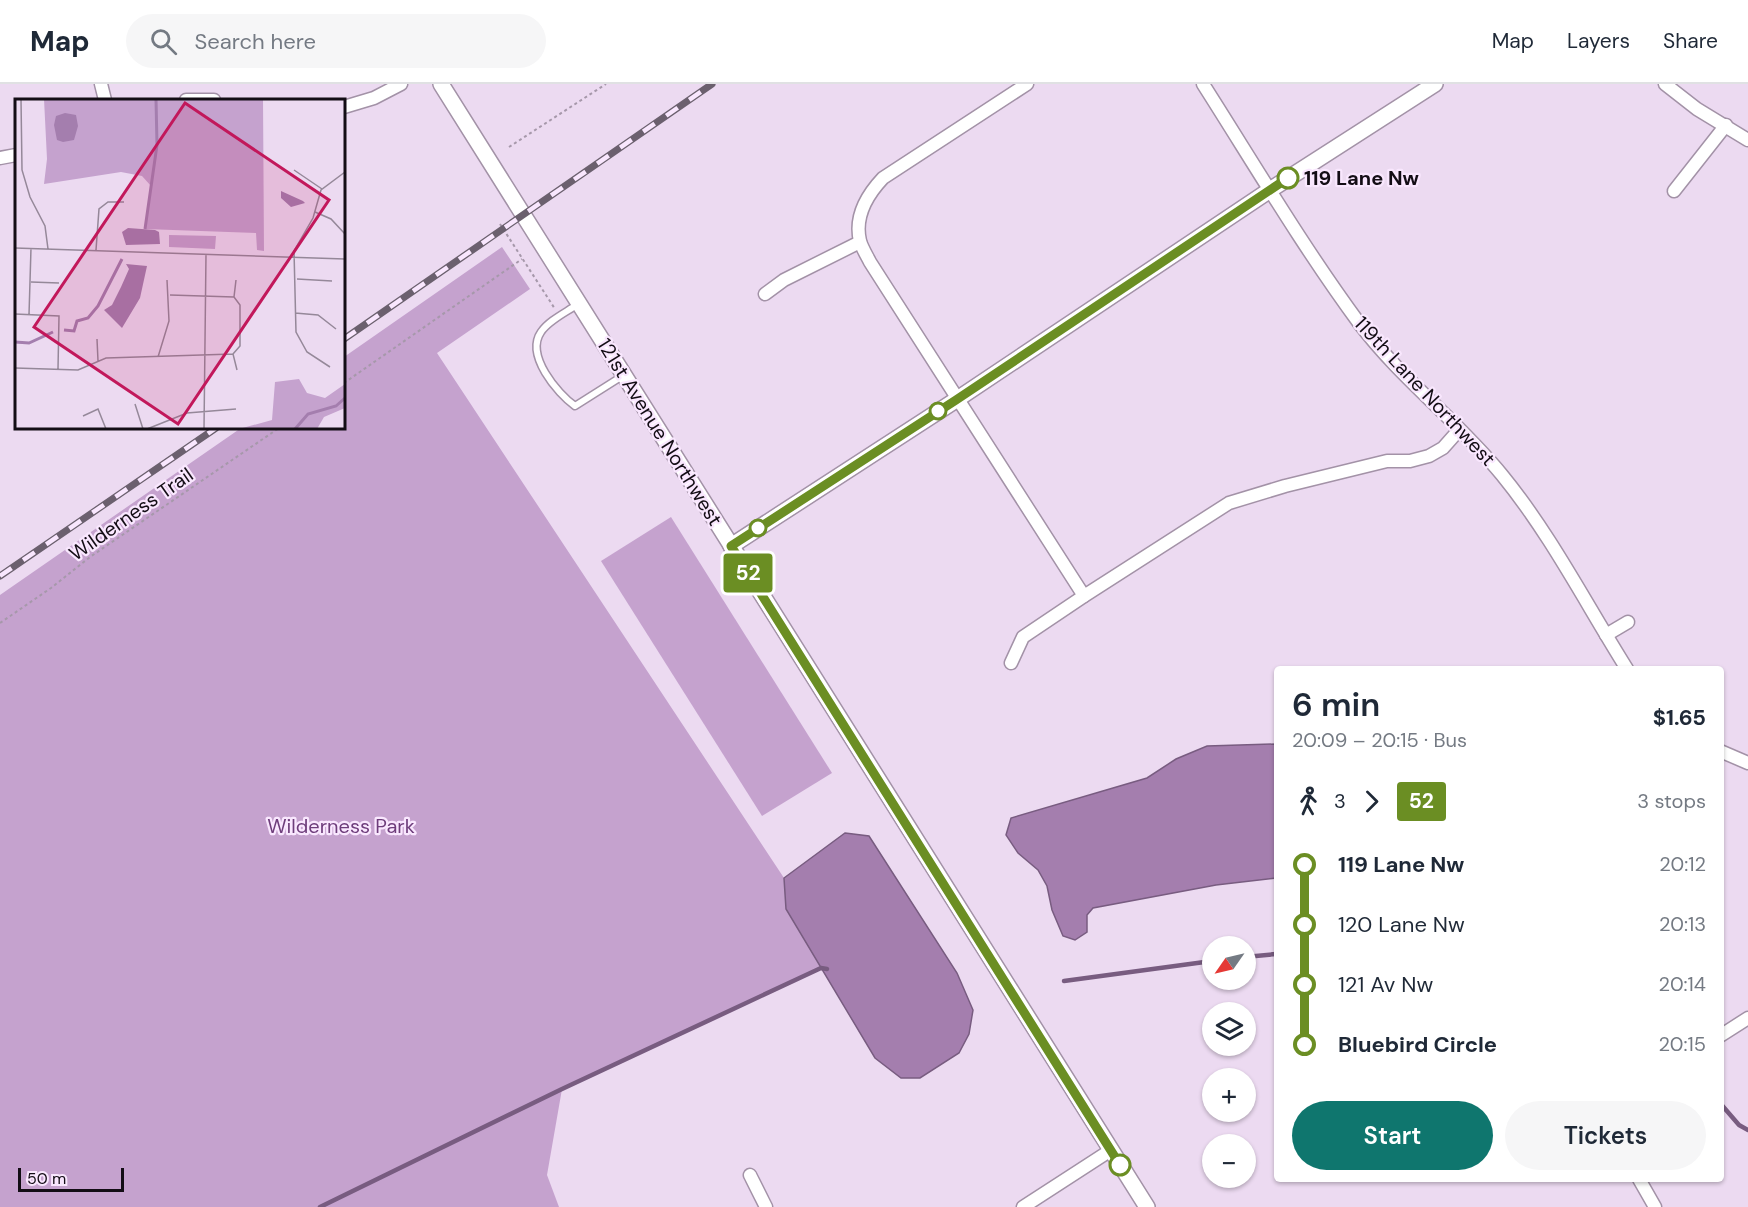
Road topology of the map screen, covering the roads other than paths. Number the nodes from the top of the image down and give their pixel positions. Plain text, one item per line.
1 (101, 84) edge
2 (401, 84) edge
3 (441, 84) edge
4 (1027, 84) edge
5 (1203, 84) edge
6 (1435, 84) edge
7 (1665, 84) edge
8 (105, 99) edge
9 (345, 107) edge
10 (1726, 125) junction
11 (1748, 140) edge
12 (15, 155) edge
13 (0, 158) edge
14 (1270, 190) junction
15 (1674, 190) dead end
16 (860, 242) junction
17 (765, 294) dead end
18 (579, 304) junction
19 (624, 375) junction
20 (956, 400) junction
21 (1459, 430) junction
22 (731, 546) junction
23 (1084, 596) junction
24 (1628, 622) dead end
25 (1605, 635) junction
26 (1011, 663) dead end
27 (1625, 666) edge
28 (1724, 753) edge
29 (1748, 763) edge
30 (1748, 1018) edge
31 (1724, 1033) edge
32 (1111, 1150) junction
33 (750, 1175) dead end
34 (1640, 1182) edge
35 (766, 1207) edge
36 (1023, 1207) edge
37 (1147, 1207) edge
38 (1655, 1207) edge

1 - 8 street
2 - 9 street
3 - 18 street, 121st Avenue Northwest
4 - 16 street
5 - 14 street, 119th Lane Northwest
6 - 14 street
7 - 10 street
10 - 11 street
10 - 15 street
12 - 13 street
14 - 20 street
14 - 21 street, 119th Lane Northwest
16 - 17 street
16 - 20 street
18 - 19 street, 121st Avenue Northwest
18 - 19 lane
19 - 22 street, 121st Avenue Northwest
20 - 22 street
20 - 23 street
21 - 23 street
21 - 25 street, 119th Lane Northwest
22 - 32 street, 121st Avenue Northwest
23 - 26 street
24 - 25 street
25 - 27 street, 119th Lane Northwest
28 - 29 street
30 - 31 street
32 - 36 street
32 - 37 street, 121st Avenue Northwest
33 - 35 street
34 - 38 street

